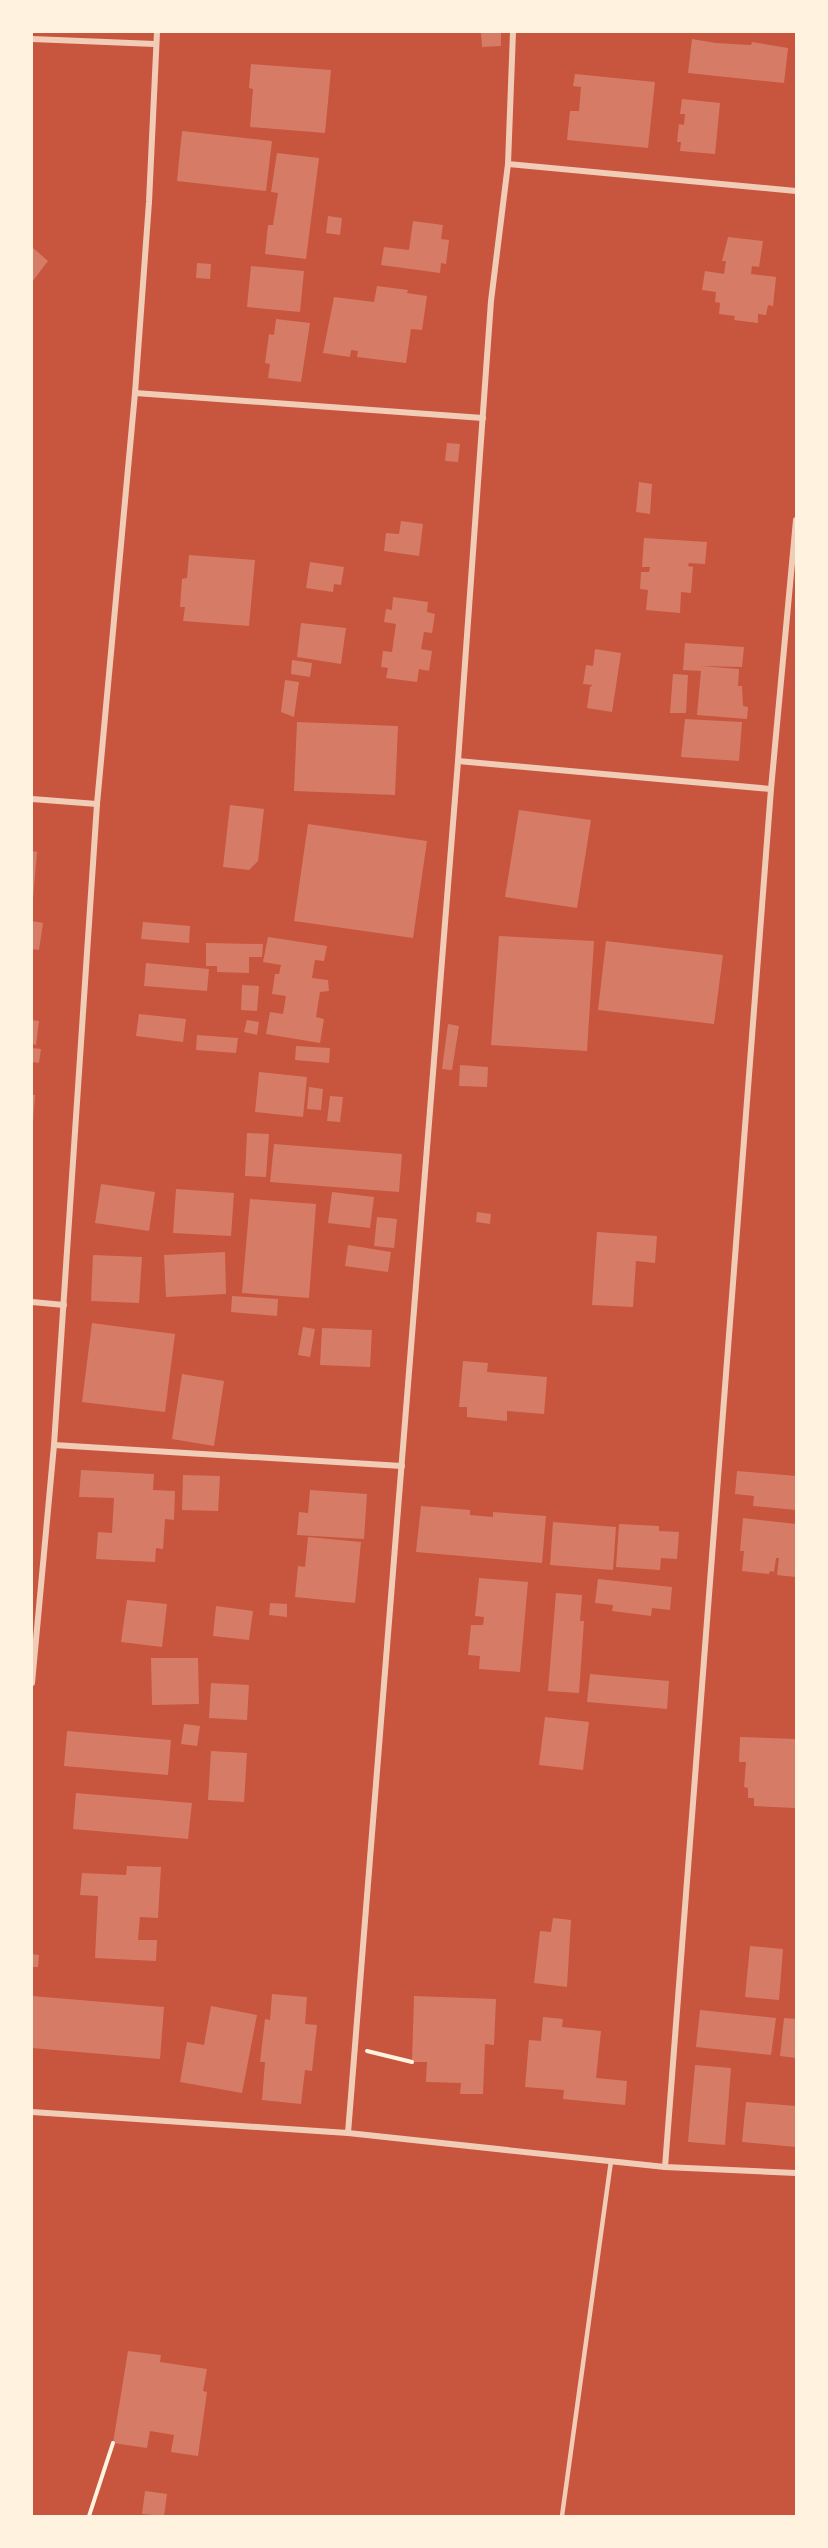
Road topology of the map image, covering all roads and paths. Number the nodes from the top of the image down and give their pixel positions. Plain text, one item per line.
1 (157, 32) edge
2 (513, 32) edge
3 (32, 39) edge
4 (155, 45) junction
5 (508, 164) junction
6 (796, 191) edge
7 (135, 393) junction
8 (483, 418) junction
9 (796, 520) edge
10 (458, 761) junction
11 (771, 789) junction
12 (32, 799) edge
13 (98, 804) junction
14 (32, 1302) edge
15 (64, 1305) junction
16 (54, 1445) junction
17 (402, 1466) junction
18 (32, 1683) edge
19 (355, 2048) junction
20 (412, 2061) dead end
21 (32, 2112) edge
22 (348, 2133) junction
23 (611, 2161) junction
24 (665, 2167) junction
25 (796, 2172) edge
26 (113, 2443) dead end
27 (89, 2517) edge
28 (562, 2517) edge

1 - 4 street
2 - 5 street
3 - 4 street
4 - 7 street
5 - 6 street
5 - 8 street
7 - 8 street
7 - 13 street
8 - 10 street
9 - 11 street
10 - 11 street
10 - 17 street
11 - 24 street
12 - 13 street
13 - 15 street
14 - 15 street
15 - 16 street
16 - 17 street
16 - 18 street
17 - 19 street
19 - 20 path
19 - 22 street
21 - 22 street
22 - 23 street
23 - 24 street
23 - 28 lane
24 - 25 street
26 - 27 path

